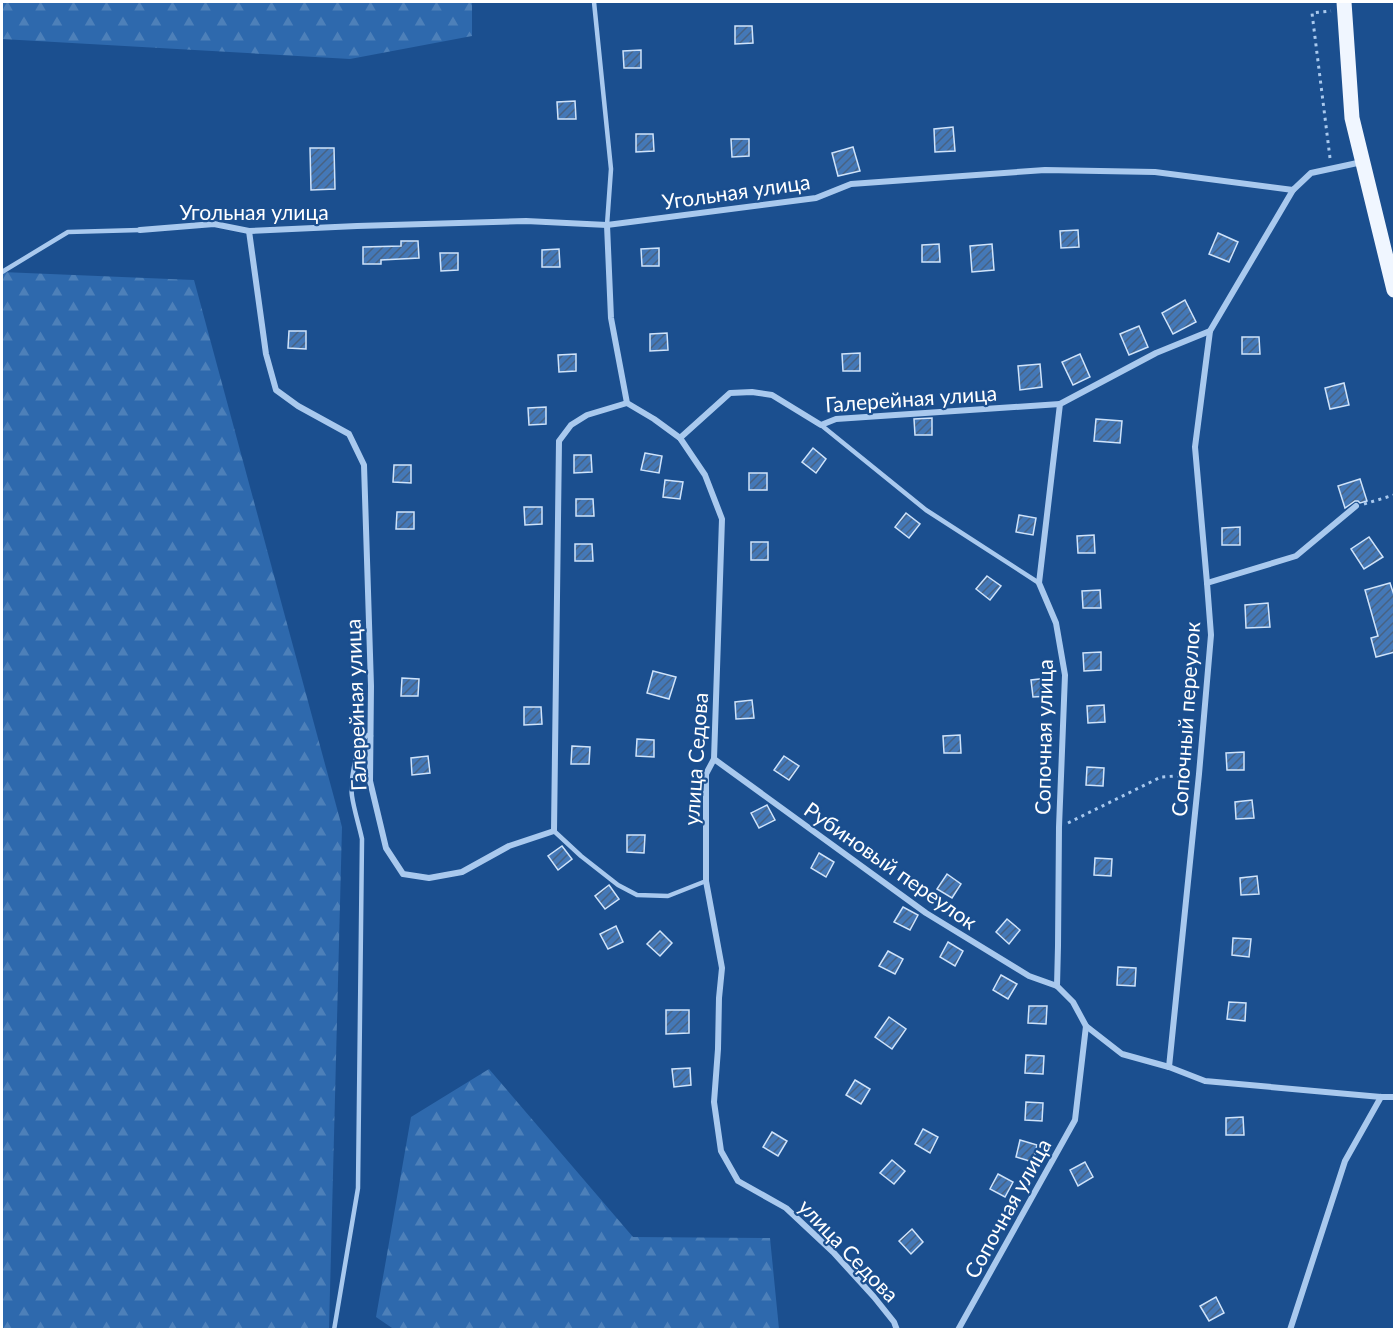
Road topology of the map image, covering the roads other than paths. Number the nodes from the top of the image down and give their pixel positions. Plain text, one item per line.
1 (594, 2) edge
2 (1344, 5) edge
3 (1363, 161) junction
4 (1293, 190) junction
5 (607, 225) junction
6 (140, 230) joint
7 (249, 231) junction
8 (2, 272) edge
9 (1395, 290) edge
10 (1210, 331) junction
11 (627, 403) junction
12 (1060, 404) junction
13 (821, 425) junction
14 (680, 438) junction
15 (1356, 506) road end
16 (1039, 583) junction
17 (1207, 583) junction
18 (371, 736) junction
19 (714, 759) junction
20 (554, 831) junction
21 (706, 881) junction
22 (1057, 986) junction
23 (1086, 1026) junction
24 (1169, 1067) junction
25 (1381, 1097) junction
26 (1395, 1097) edge
27 (334, 1329) edge
28 (897, 1329) edge
29 (958, 1329) edge
30 (1290, 1329) edge

1 - 5 lane
2 - 3 main road
3 - 4 street
3 - 9 main road
4 - 5 street, Угольная улица
4 - 10 street
5 - 7 street, Угольная улица
5 - 11 street
6 - 7 street, Угольная улица
6 - 8 lane
7 - 18 street, Галерейная улица
10 - 12 street
10 - 17 street, Сопочный переулок
11 - 14 street, улица Седова
11 - 20 street
12 - 13 street, Галерейная улица
12 - 16 street, Сопочная улица
13 - 14 street, Галерейная улица
13 - 16 lane
14 - 19 street, улица Седова
15 - 17 street
16 - 22 street, Сопочная улица
17 - 24 street, Сопочный переулок
18 - 20 street, Галерейная улица
18 - 27 lane
19 - 21 street, улица Седова
19 - 22 street, Рубиновый переулок
20 - 21 lane
21 - 28 street, улица Седова
22 - 23 street
23 - 24 street
23 - 29 street, Сопочная улица
24 - 25 street
25 - 26 street
25 - 30 street

